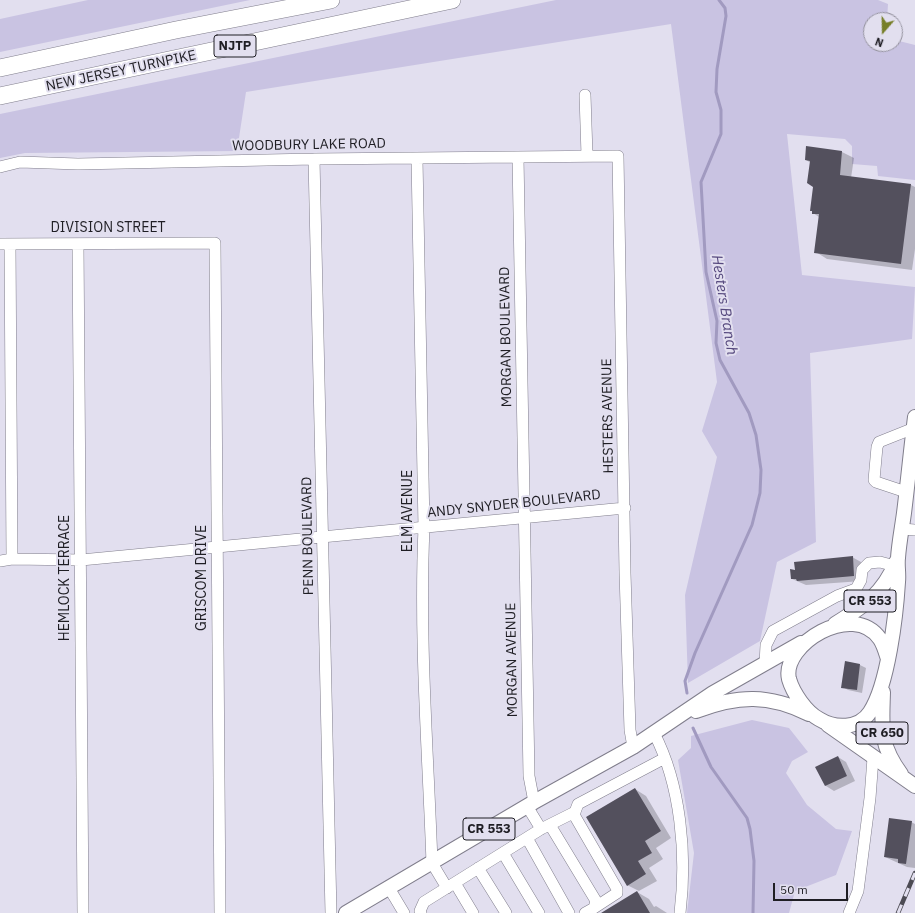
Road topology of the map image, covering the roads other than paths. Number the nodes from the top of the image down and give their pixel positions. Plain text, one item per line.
1 (331, 0) edge
2 (452, 0) edge
3 (0, 68) edge
4 (585, 95) dead end
5 (0, 96) edge
6 (587, 155) junction
7 (618, 156) joint
8 (518, 157) junction
9 (314, 159) junction
10 (417, 159) junction
11 (0, 167) edge
12 (215, 243) joint
13 (5, 244) edge
14 (78, 244) junction
15 (914, 422) edge
16 (906, 492) junction
17 (625, 508) junction
18 (910, 509) edge
19 (525, 517) junction
20 (424, 528) junction
21 (908, 530) edge
22 (323, 538) junction
23 (218, 548) junction
24 (12, 558) junction
25 (81, 560) junction
26 (0, 561) edge
27 (896, 562) junction
28 (828, 629) junction
29 (814, 636) junction
30 (888, 659) junction
31 (765, 664) junction
32 (883, 682) junction
33 (675, 719) junction
34 (821, 720) junction
35 (654, 733) junction
36 (633, 747) junction
37 (665, 758) junction
38 (873, 758) junction
39 (910, 783) edge
40 (531, 804) junction
41 (573, 813) junction
42 (546, 827) junction
43 (527, 838) junction
44 (503, 853) junction
45 (432, 863) junction
46 (478, 868) junction
47 (451, 885) junction
48 (389, 888) junction
49 (590, 911) edge
50 (83, 913) edge
51 (220, 913) edge
52 (332, 913) edge
53 (346, 913) edge
54 (404, 913) edge
55 (421, 913) edge
56 (473, 913) edge
57 (506, 913) edge
58 (539, 913) edge
59 (569, 913) edge
60 (680, 913) edge
61 (849, 913) edge

1 - 3 highway, NEW JERSEY TURNPIKE / NJTP
2 - 5 highway, NEW JERSEY TURNPIKE / NJTP
4 - 6 street
6 - 7 street, WOODBURY LAKE ROAD
6 - 8 street, WOODBURY LAKE ROAD
7 - 17 street, HESTERS AVENUE
8 - 10 street, WOODBURY LAKE ROAD
8 - 19 street, MORGAN BOULEVARD
9 - 10 street, WOODBURY LAKE ROAD
9 - 11 street, WOODBURY LAKE ROAD
9 - 22 street, PENN BOULEVARD
10 - 20 street, ELM AVENUE
12 - 14 street, DIVISION STREET
12 - 23 street, GRISCOM DRIVE
13 - 14 street, DIVISION STREET
13 - 24 street
14 - 25 street, HEMLOCK TERRACE
15 - 16 main road, CR 553
15 - 16 street
16 - 18 main road, CR 553
17 - 19 street, ANDY SNYDER BOULEVARD
17 - 36 street, HESTERS AVENUE
18 - 21 main road, CR 553
19 - 20 street, ANDY SNYDER BOULEVARD
19 - 40 street, MORGAN AVENUE
20 - 22 street, ANDY SNYDER BOULEVARD
20 - 45 street, ELM AVENUE
21 - 27 main road, CR 553
22 - 23 street, ANDY SNYDER BOULEVARD
22 - 52 street, PENN BOULEVARD
23 - 25 street, ANDY SNYDER BOULEVARD
23 - 51 street, GRISCOM DRIVE
24 - 25 street, ANDY SNYDER BOULEVARD
24 - 26 street, ANDY SNYDER BOULEVARD
25 - 50 street, HEMLOCK TERRACE
27 - 28 main road, CR 553
27 - 30 main road, CR 553
27 - 31 street
28 - 29 main road
28 - 30 main road
29 - 31 main road, CR 553
29 - 34 main road
30 - 32 main road
31 - 33 main road, CR 553
32 - 34 main road
32 - 39 main road, CR 650
33 - 34 main road, CR 553
33 - 35 main road, CR 553
34 - 38 main road, CR 650
35 - 36 main road, CR 553
35 - 37 street
36 - 40 main road, CR 553
37 - 41 street
37 - 60 street
38 - 39 main road, CR 650
38 - 61 street
40 - 42 street
40 - 45 main road, CR 553
41 - 42 street
41 - 49 street
42 - 43 street
42 - 49 street
43 - 44 street
43 - 59 street
44 - 46 street
44 - 58 street
45 - 47 street
45 - 48 main road, CR 553
46 - 47 street
46 - 57 street
47 - 55 street
47 - 56 street
48 - 53 main road, CR 553
48 - 54 street

